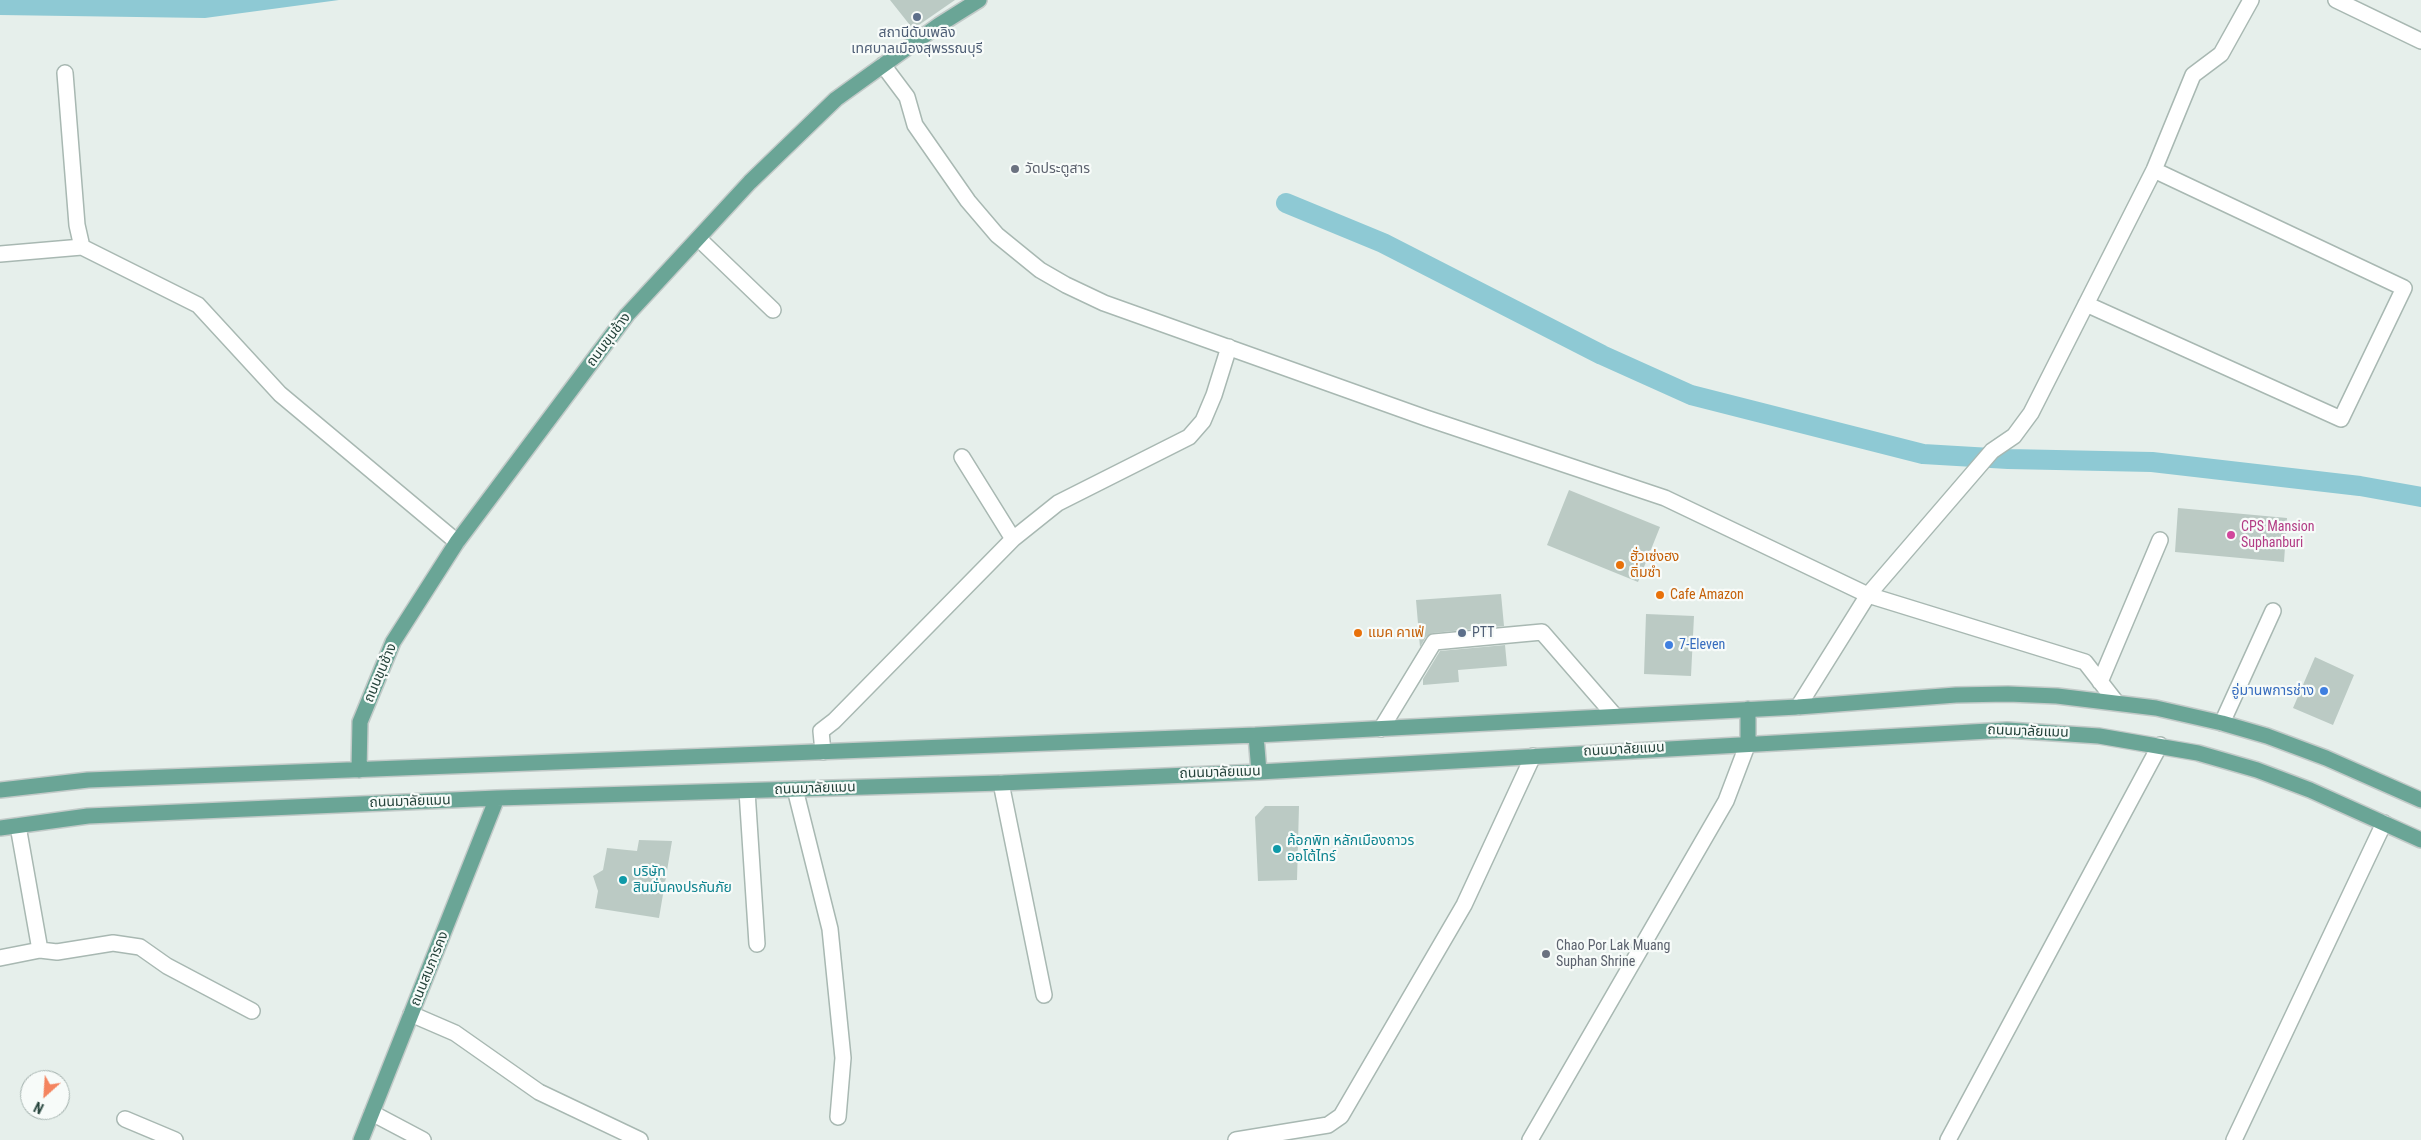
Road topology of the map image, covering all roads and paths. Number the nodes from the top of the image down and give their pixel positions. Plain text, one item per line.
1 (979, 0) edge
2 (2252, 0) edge
3 (2336, 0) edge
4 (2421, 41) edge
5 (883, 65) junction
6 (64, 73) dead end
7 (2154, 170) junction
8 (699, 239) junction
9 (82, 247) junction
10 (0, 254) edge
11 (2086, 304) junction
12 (773, 310) dead end
13 (1229, 347) junction
14 (962, 457) dead end
15 (1013, 539) junction
16 (2160, 540) dead end
17 (456, 542) junction
18 (1868, 595) junction
19 (2273, 611) dead end
20 (2100, 682) junction
21 (2116, 702) junction
22 (1798, 707) junction
23 (1748, 709) junction
24 (1615, 716) junction
25 (2222, 723) junction
26 (1381, 729) junction
27 (1256, 735) junction
28 (1748, 743) junction
29 (2160, 745) junction
30 (823, 752) junction
31 (1533, 756) junction
32 (359, 770) junction
33 (1259, 772) junction
34 (1001, 783) junction
35 (795, 789) junction
36 (0, 790) edge
37 (747, 791) junction
38 (497, 798) junction
39 (2421, 800) edge
40 (2384, 823) junction
41 (18, 826) junction
42 (0, 828) edge
43 (2421, 840) edge
44 (757, 944) dead end
45 (40, 950) junction
46 (0, 958) edge
47 (1044, 995) dead end
48 (252, 1011) dead end
49 (411, 1014) junction
50 (372, 1113) junction
51 (838, 1117) dead end
52 (125, 1119) dead end
53 (175, 1140) edge
54 (361, 1140) edge
55 (424, 1140) edge
56 (640, 1140) edge
57 (1236, 1140) edge
58 (1530, 1140) edge
59 (1948, 1140) edge
60 (2234, 1140) edge

1 - 5 main road, ถนนขุนช้าง
2 - 7 street
3 - 4 street
5 - 8 main road, ถนนขุนช้าง
5 - 13 street
6 - 9 street
7 - 11 street
7 - 11 street
8 - 12 street
8 - 17 main road, ถนนขุนช้าง
9 - 10 street
9 - 17 street
11 - 18 street
13 - 15 street
13 - 18 street
14 - 15 street
15 - 30 street
16 - 20 street
17 - 32 main road, ถนนขุนช้าง
18 - 20 street
18 - 22 street
19 - 25 street
20 - 21 street
21 - 22 main road
21 - 25 main road
22 - 23 main road
23 - 24 main road
23 - 28 main road
24 - 26 main road
24 - 26 street
25 - 39 main road
26 - 27 main road
27 - 30 main road
27 - 33 main road
28 - 29 main road, ถนนมาลัยแมน
28 - 31 main road, ถนนมาลัยแมน
28 - 58 street
29 - 40 main road, ถนนมาลัยแมน
29 - 59 street
30 - 32 main road
31 - 33 main road, ถนนมาลัยแมน
31 - 57 street
32 - 36 main road
33 - 34 main road, ถนนมาลัยแมน
34 - 35 main road, ถนนมาลัยแมน
34 - 47 street
35 - 37 main road, ถนนมาลัยแมน
35 - 51 street
37 - 38 main road, ถนนมาลัยแมน
37 - 44 street
38 - 41 main road, ถนนมาลัยแมน
38 - 49 main road, ถนนสมภารคง
40 - 43 main road, ถนนมาลัยแมน
40 - 60 street
41 - 42 main road, ถนนมาลัยแมน
41 - 45 street
45 - 46 street
45 - 48 street
49 - 50 main road, ถนนสมภารคง
49 - 56 street
50 - 54 main road, ถนนสมภารคง
50 - 55 street
52 - 53 street

